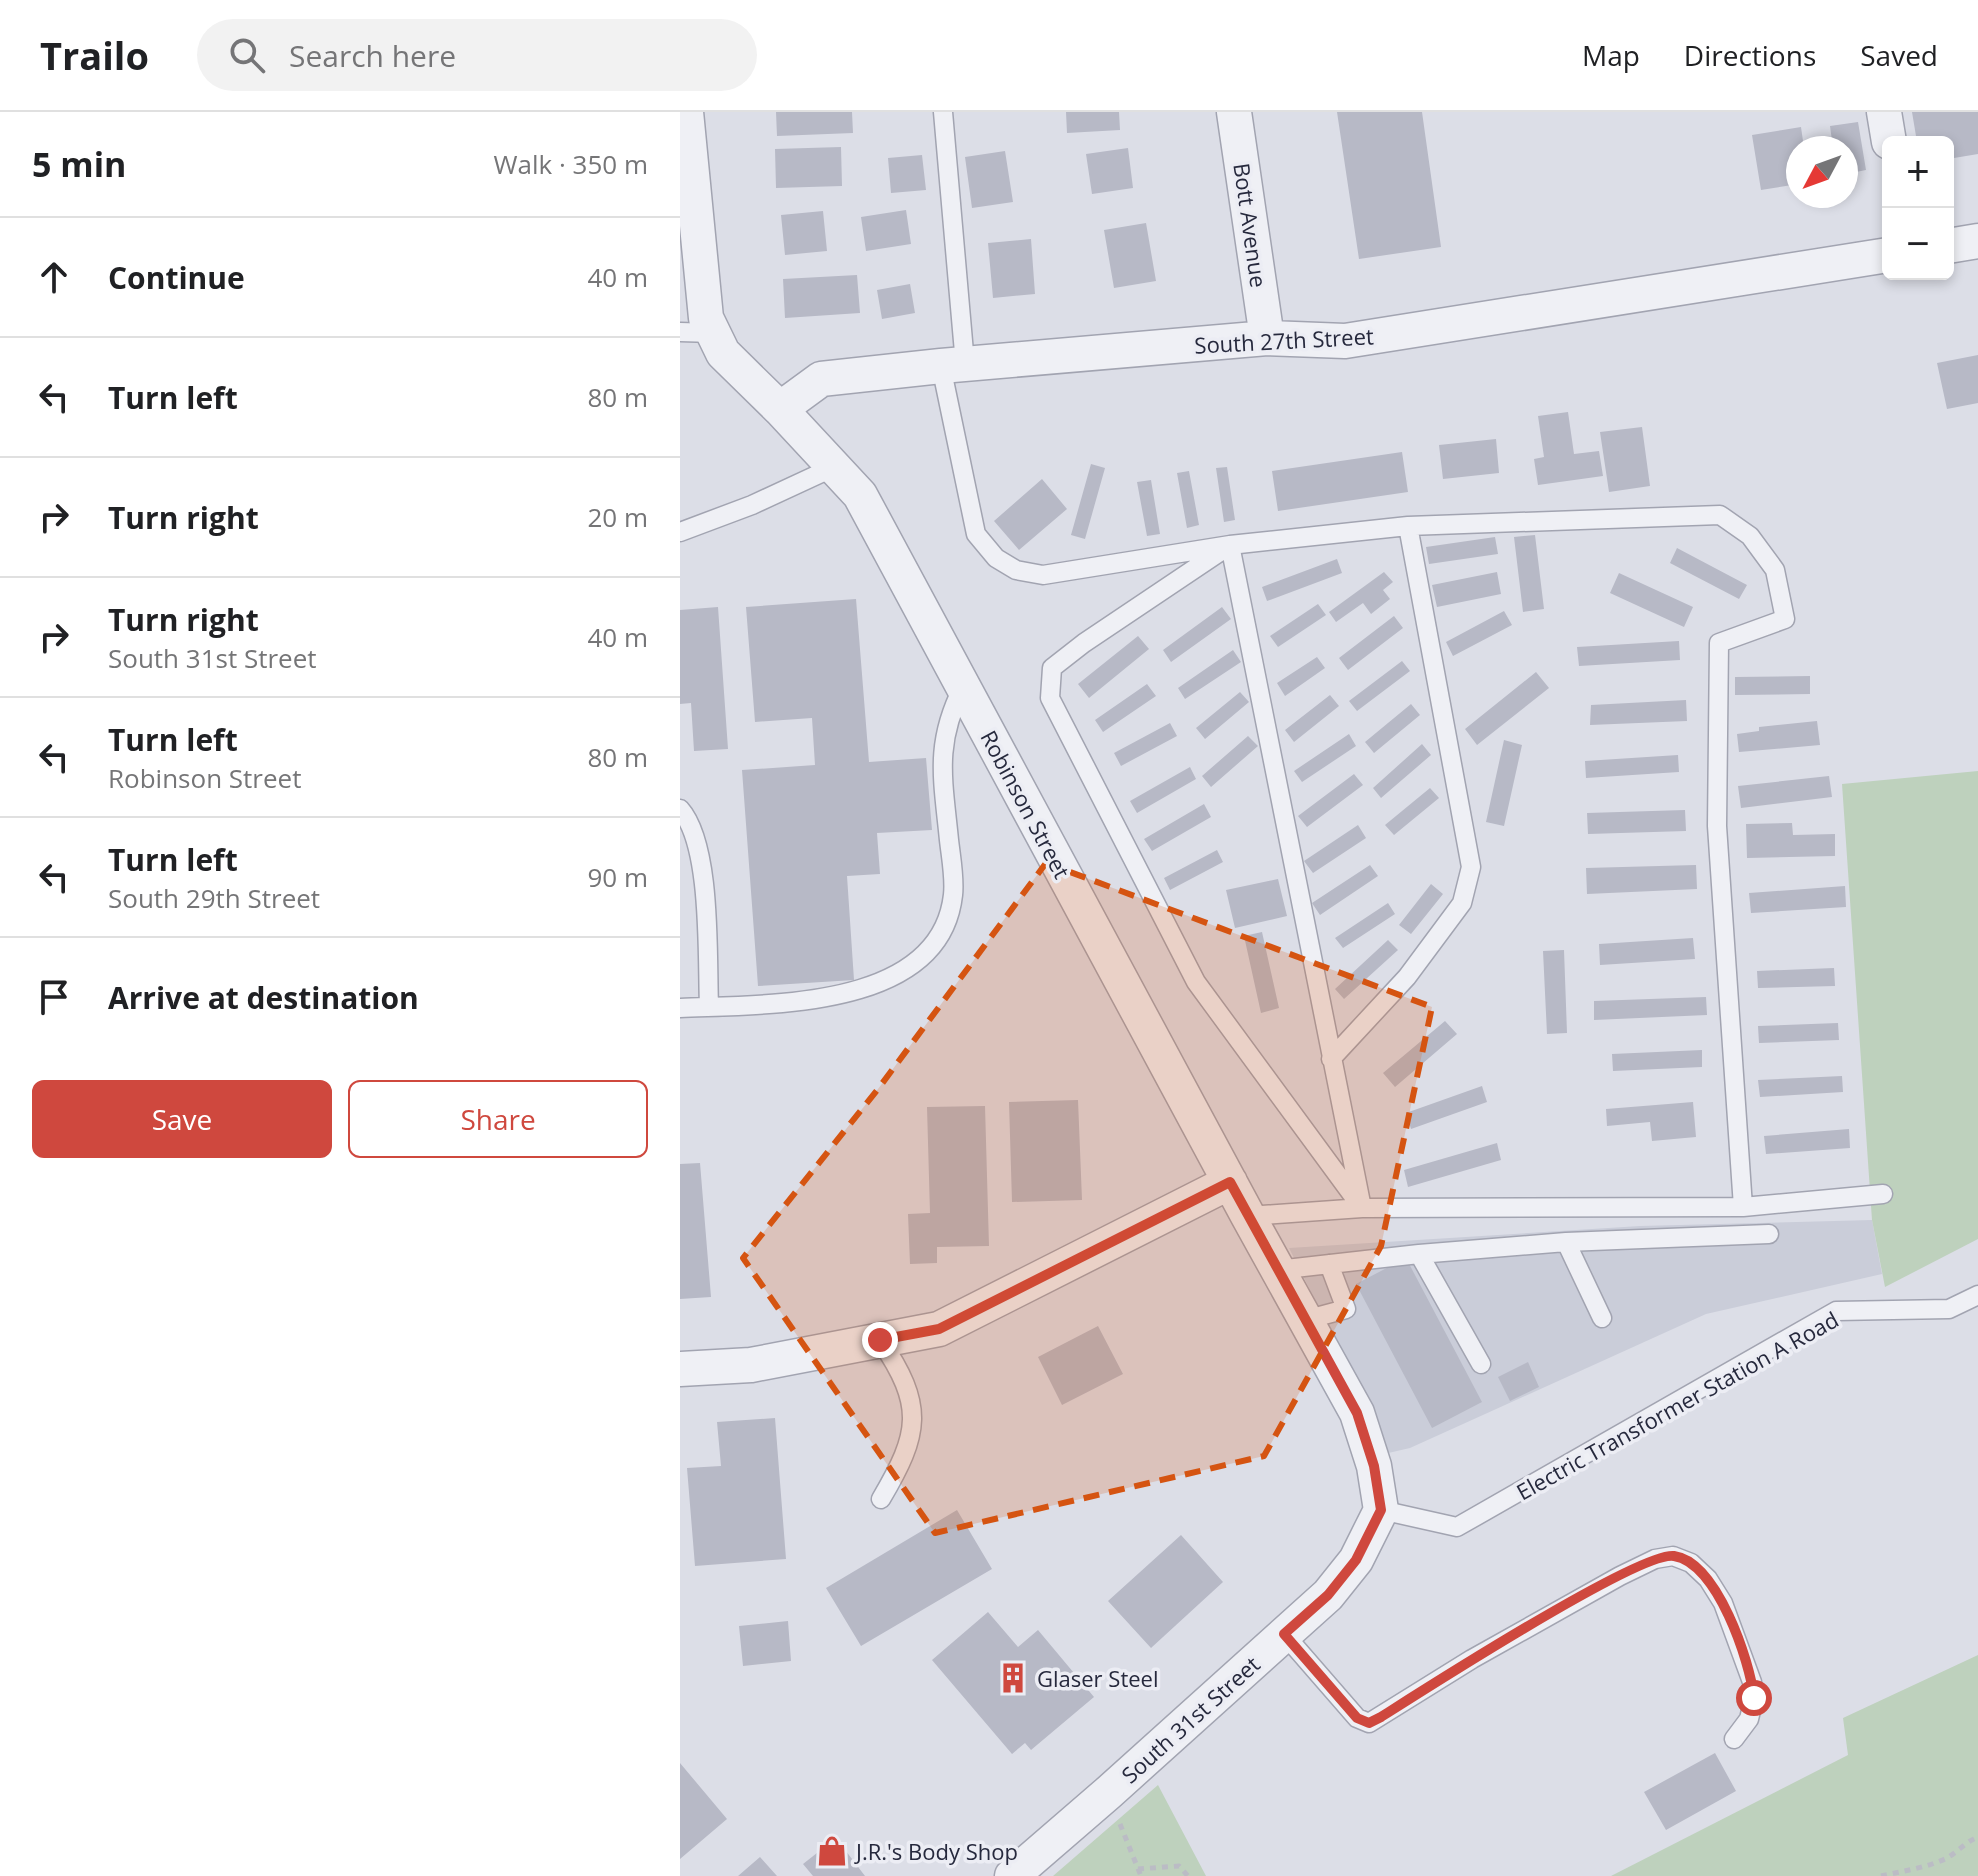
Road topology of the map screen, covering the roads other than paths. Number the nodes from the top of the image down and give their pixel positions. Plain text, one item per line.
1 (686, 112) edge
2 (943, 112) edge
3 (1234, 112) edge
4 (1884, 112) edge
5 (1888, 136) edge
6 (1978, 241) edge
7 (1954, 245) edge
8 (1882, 256) edge
9 (697, 332) edge
10 (1267, 338) junction
11 (953, 365) junction
12 (780, 409) junction
13 (834, 467) junction
14 (1408, 526) junction
15 (680, 532) edge
16 (1230, 545) junction
17 (963, 687) junction
18 (680, 809) edge
19 (709, 1007) junction
20 (680, 1008) edge
21 (1331, 1059) junction
22 (1230, 1182) junction
23 (1883, 1194) dead end
24 (1743, 1207) junction
25 (1362, 1208) junction
26 (1248, 1216) junction
27 (1769, 1234) dead end
28 (1566, 1242) junction
29 (1419, 1254) junction
30 (1329, 1264) junction
31 (1277, 1270) junction
32 (1978, 1295) edge
33 (1602, 1318) dead end
34 (1305, 1320) junction
35 (880, 1340) junction
36 (1481, 1364) dead end
37 (680, 1369) edge
38 (881, 1499) dead end
39 (1381, 1510) junction
40 (1284, 1634) junction
41 (1734, 1739) dead end
42 (1012, 1876) edge

1 - 9 street, Robinson Street
2 - 11 lane
3 - 10 street, Bott Avenue
4 - 5 street
6 - 7 street
8 - 10 street, South 27th Street
9 - 12 street, Robinson Street
10 - 11 street, South 27th Street
11 - 12 street, South 27th Street
11 - 16 lane
12 - 13 street, Robinson Street
13 - 15 lane
13 - 17 street, Robinson Street
14 - 16 lane
14 - 21 lane
14 - 24 lane
16 - 21 lane
16 - 25 lane
17 - 19 lane
17 - 22 street, Robinson Street
18 - 19 lane
19 - 20 lane
21 - 25 lane
22 - 26 street, Robinson Street
22 - 35 street
23 - 24 lane
24 - 25 lane
25 - 26 lane
26 - 31 street, Robinson Street
27 - 28 lane
28 - 29 lane
28 - 33 lane
29 - 30 lane
29 - 36 lane
30 - 31 lane
30 - 34 lane
31 - 34 street, Robinson Street
32 - 39 lane, Electric Transformer Station A Road
34 - 39 street, Robinson Street
35 - 37 street
35 - 38 lane
39 - 40 street, South 31st Street
40 - 41 lane
40 - 42 street, South 31st Street

